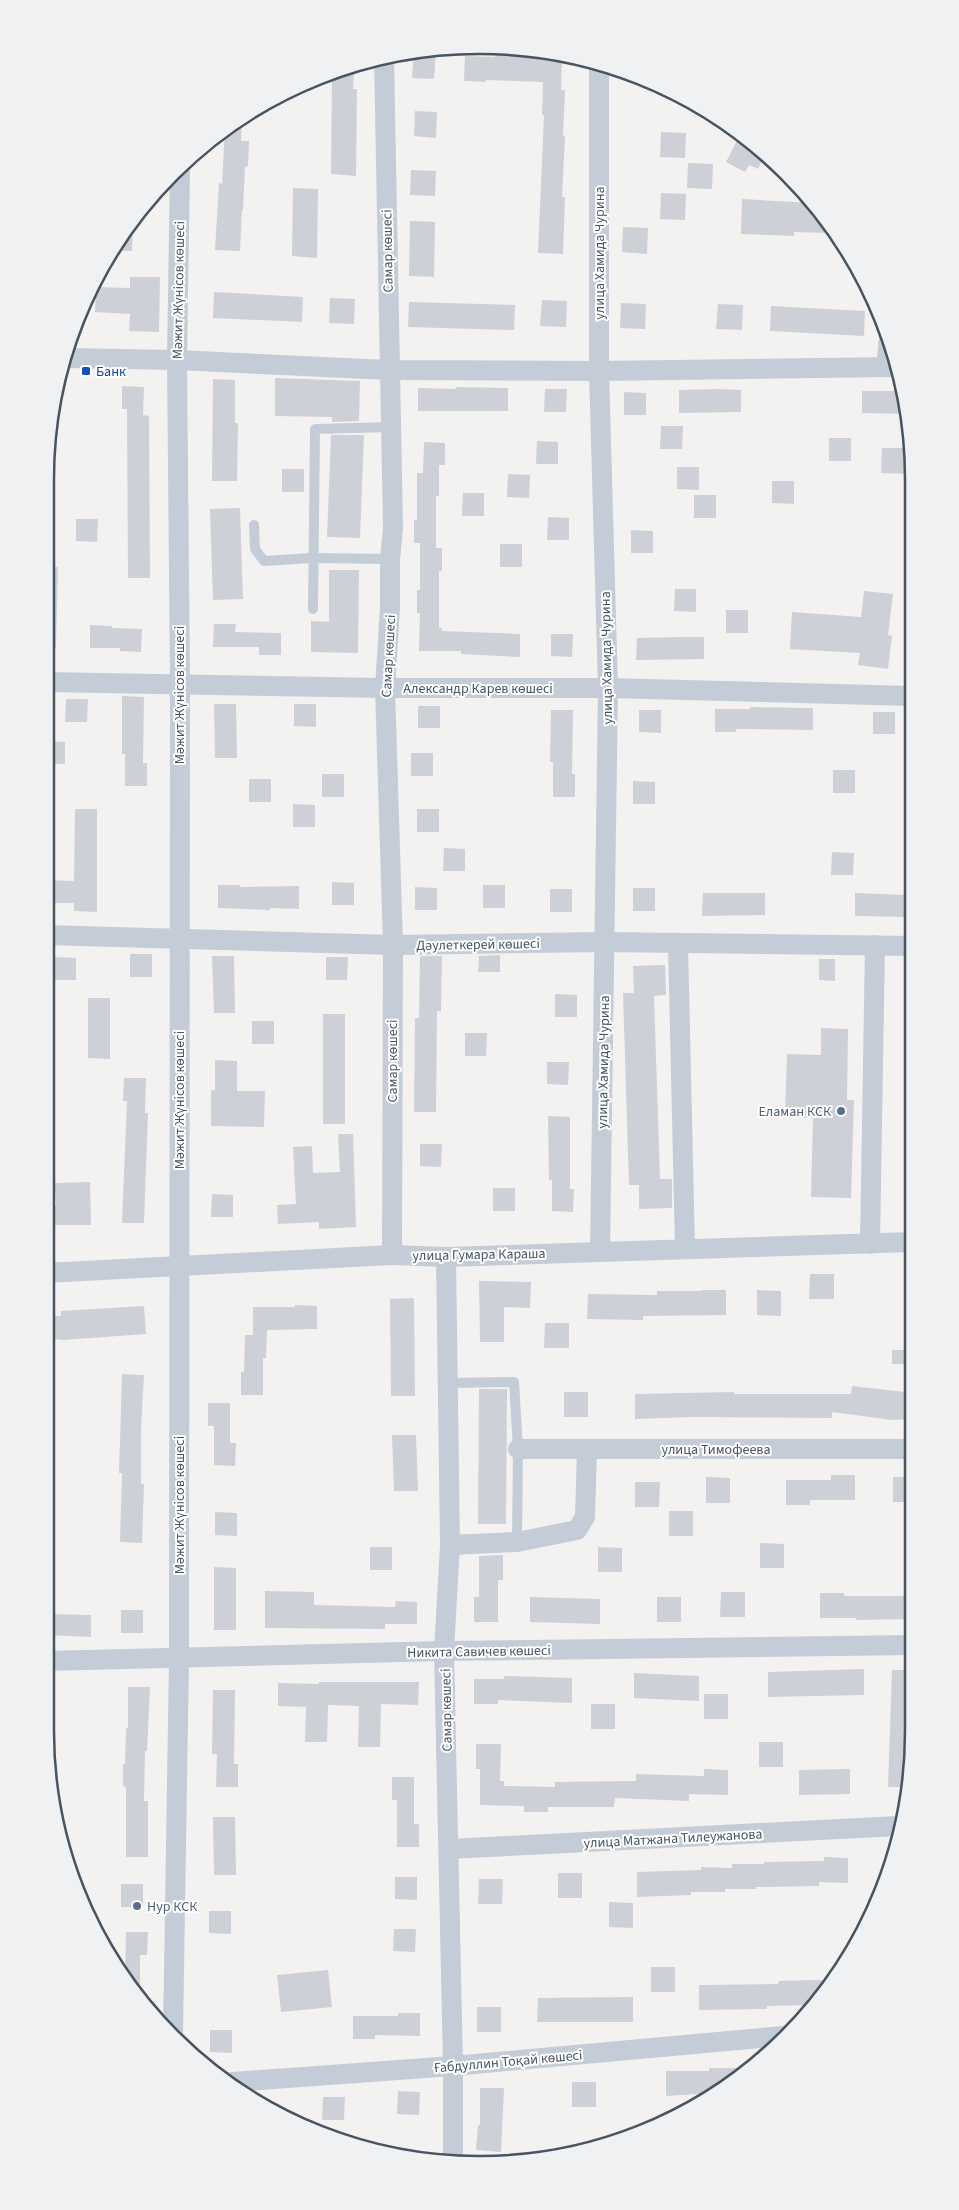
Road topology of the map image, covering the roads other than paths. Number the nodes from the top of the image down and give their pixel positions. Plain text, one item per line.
1 (384, 65) edge
2 (599, 71) edge
3 (180, 176) edge
4 (71, 358) edge
5 (177, 360) junction
6 (888, 368) edge
7 (388, 370) junction
8 (600, 371) junction
9 (390, 427) junction
10 (254, 525) dead end
11 (312, 558) junction
12 (390, 559) junction
13 (313, 609) dead end
14 (54, 682) edge
15 (180, 683) junction
16 (385, 688) junction
17 (608, 688) junction
18 (905, 696) edge
19 (54, 935) edge
20 (179, 938) junction
21 (604, 942) junction
22 (678, 943) junction
23 (393, 945) junction
24 (875, 945) junction
25 (905, 946) edge
26 (905, 1242) edge
27 (870, 1244) junction
28 (685, 1249) junction
29 (600, 1252) junction
30 (392, 1255) junction
31 (446, 1257) junction
32 (179, 1266) junction
33 (54, 1273) edge
34 (448, 1383) junction
35 (518, 1449) junction
36 (587, 1449) junction
37 (905, 1449) edge
38 (517, 1542) junction
39 (450, 1545) junction
40 (905, 1645) edge
41 (444, 1651) junction
42 (179, 1659) junction
43 (54, 1661) edge
44 (894, 1826) edge
45 (448, 1849) junction
46 (173, 2027) edge
47 (776, 2037) edge
48 (454, 2066) junction
49 (239, 2081) edge
50 (453, 2155) edge

1 - 7 street, Самар көшесі
2 - 8 street, улица Хамида Чурина
3 - 5 street, Мәжит Жүнісов көшесі
4 - 5 street
5 - 7 street
5 - 15 street, Мәжит Жүнісов көшесі
6 - 8 street
7 - 8 street
7 - 9 street, Самар көшесі
8 - 17 street, улица Хамида Чурина
9 - 11 lane
9 - 12 street, Самар көшесі
10 - 11 lane
11 - 12 lane
11 - 13 lane
12 - 16 street, Самар көшесі
14 - 15 street, Александр Карев көшесі
15 - 16 street, Александр Карев көшесі
15 - 20 street, Мәжит Жүнісов көшесі
16 - 17 street, Александр Карев көшесі
16 - 23 street, Самар көшесі
17 - 18 street, Александр Карев көшесі
17 - 21 street, улица Хамида Чурина
19 - 20 street, Дәулеткерей көшесі
20 - 23 street, Дәулеткерей көшесі
20 - 32 street, Мәжит Жүнісов көшесі
21 - 22 street, Дәулеткерей көшесі
21 - 23 street, Дәулеткерей көшесі
21 - 29 street, улица Хамида Чурина
22 - 24 street, Дәулеткерей көшесі
22 - 28 street
23 - 30 street, Самар көшесі
24 - 25 street, Дәулеткерей көшесі
24 - 27 street
26 - 27 street, улица Гумара Караша
27 - 28 street, улица Гумара Караша
28 - 29 street, улица Гумара Караша
29 - 31 street, улица Гумара Караша
30 - 31 street, улица Гумара Караша
30 - 32 street, улица Гумара Караша
31 - 34 street, Самар көшесі
32 - 33 street, улица Гумара Караша
32 - 42 street, Мәжит Жүнісов көшесі
34 - 35 lane
34 - 39 street, Самар көшесі
35 - 36 street, улица Тимофеева
35 - 38 lane
36 - 37 street, улица Тимофеева
36 - 38 street
38 - 39 street
39 - 41 street, Самар көшесі
40 - 41 street, Никита Савичев көшесі
41 - 42 street, Никита Савичев көшесі
41 - 45 street, Самар көшесі
42 - 43 street, Никита Савичев көшесі
42 - 46 street, Мәжит Жүнісов көшесі
44 - 45 street, улица Матжана Тилеужанова
45 - 48 street, Самар көшесі
47 - 48 street, Ғабдуллин Тоқай көшесі
48 - 49 street, Ғабдуллин Тоқай көшесі
48 - 50 street, Самар көшесі

